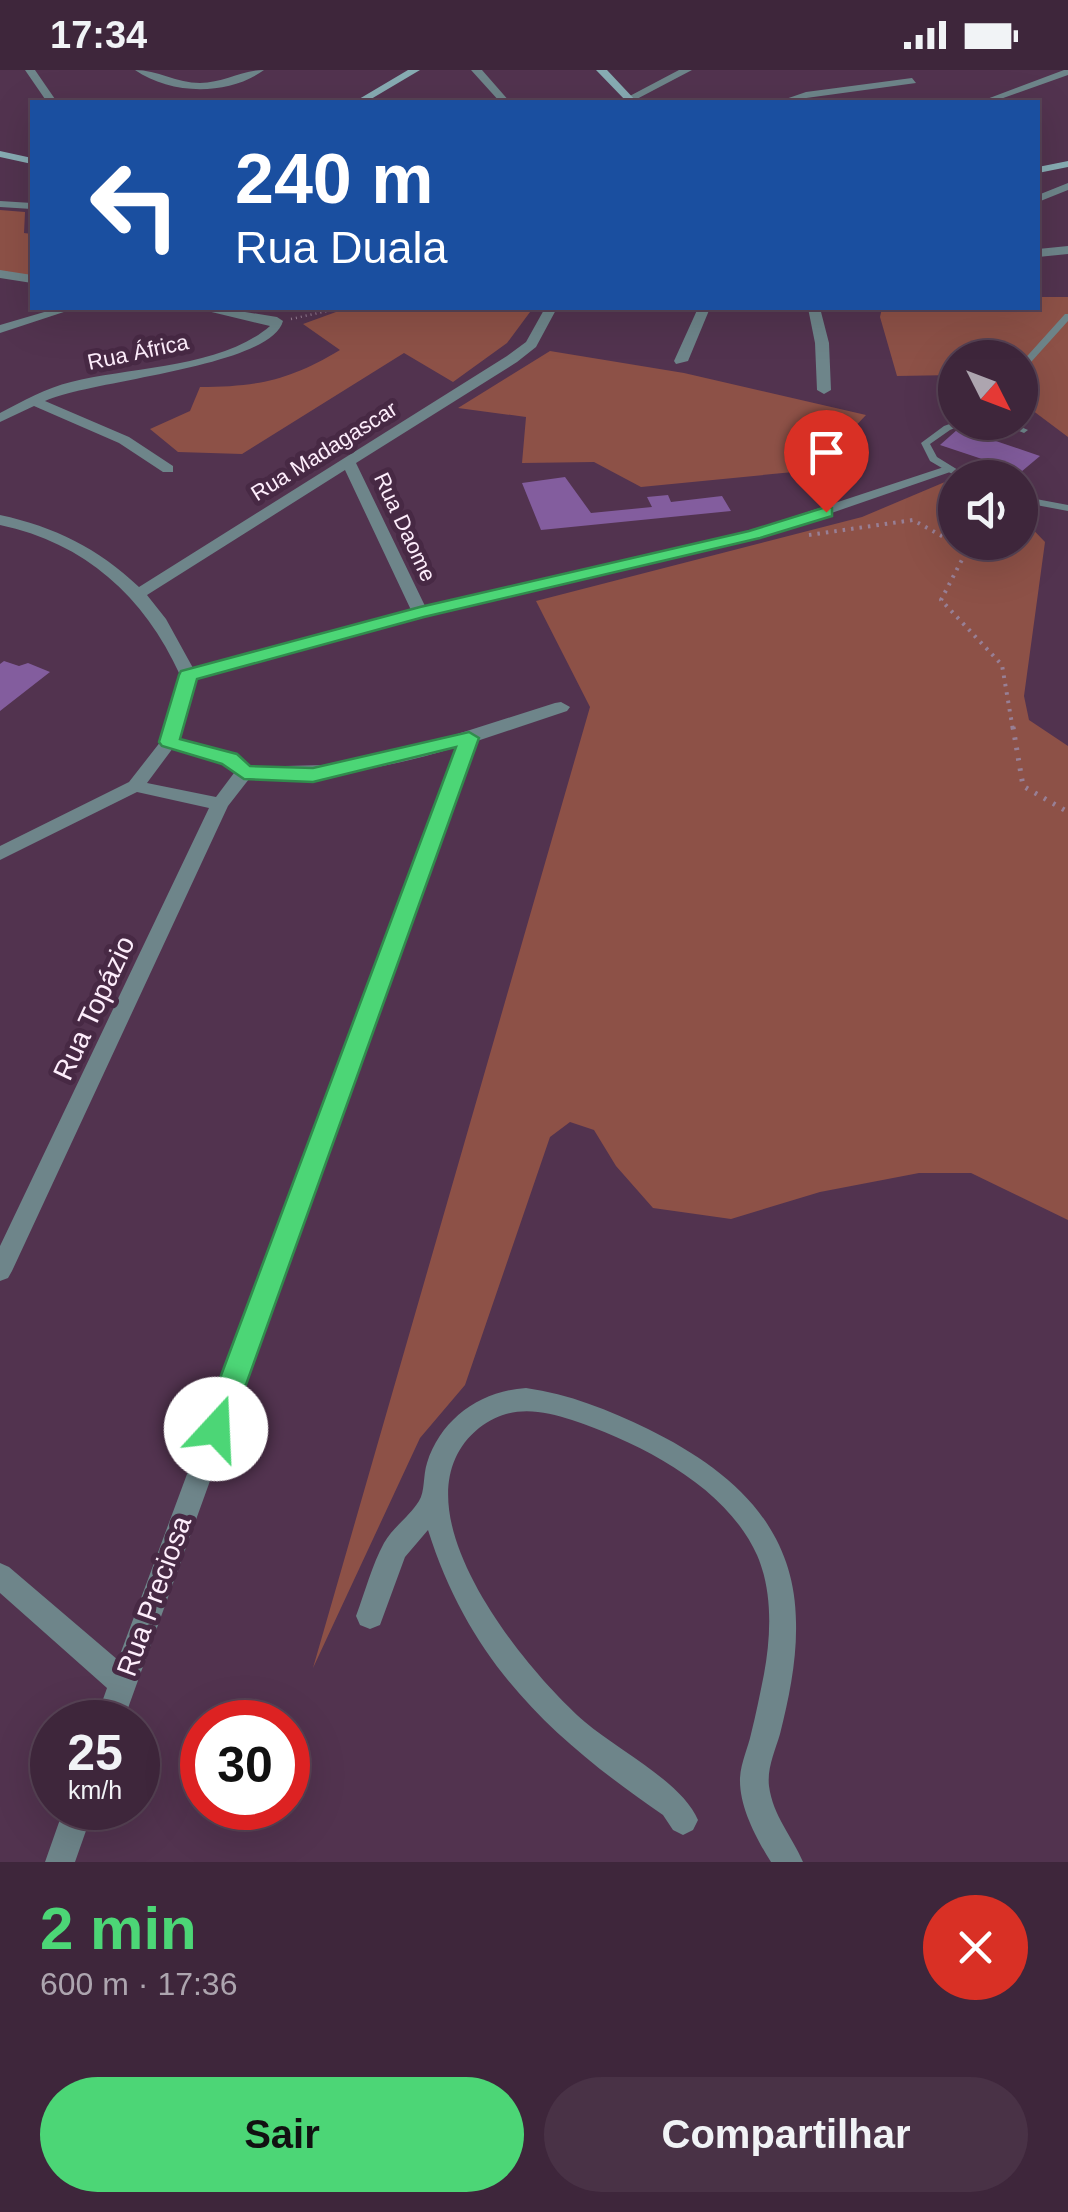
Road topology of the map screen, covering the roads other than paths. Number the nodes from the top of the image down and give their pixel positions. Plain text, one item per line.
1 (30, 70) edge
2 (140, 70) edge
3 (260, 70) edge
4 (415, 70) edge
5 (476, 70) edge
6 (601, 70) edge
7 (687, 70) edge
8 (1068, 72) edge
9 (912, 81) dead end
10 (51, 100) edge
11 (366, 100) edge
12 (503, 100) edge
13 (630, 100) edge
14 (633, 100) edge
15 (788, 100) edge
16 (990, 100) edge
17 (0, 154) edge
18 (30, 161) edge
19 (1068, 164) edge
20 (1040, 170) edge
21 (1068, 186) edge
22 (1040, 198) edge
23 (0, 204) edge
24 (30, 206) edge
25 (1068, 250) edge
26 (1040, 253) edge
27 (0, 274) edge
28 (30, 279) edge
29 (63, 310) edge
30 (214, 310) edge
31 (550, 310) edge
32 (703, 310) edge
33 (814, 310) edge
34 (1068, 316) edge
35 (0, 329) edge
36 (1038, 349) edge
37 (681, 361) dead end
38 (824, 390) dead end
39 (34, 401) junction
40 (0, 418) edge
41 (938, 435) edge
42 (348, 462) junction
43 (938, 463) edge
44 (168, 469) dead end
45 (938, 473) edge
46 (1038, 502) edge
47 (1068, 508) edge
48 (0, 520) edge
49 (138, 594) junction
50 (420, 612) junction
51 (188, 675) junction
52 (561, 707) dead end
53 (469, 738) junction
54 (169, 742) junction
55 (244, 773) junction
56 (135, 786) junction
57 (220, 804) junction
58 (0, 854) edge
59 (0, 1271) edge
60 (435, 1502) junction
61 (0, 1576) edge
62 (370, 1616) dead end
63 (122, 1683) junction
64 (116, 1700) edge
65 (683, 1820) dead end
66 (71, 1830) edge
67 (60, 1862) edge
68 (788, 1862) edge

1 - 10 street
2 - 3 street
4 - 11 main road
5 - 12 street
6 - 13 main road
7 - 14 street
8 - 16 street
9 - 15 street
17 - 18 main road
19 - 20 main road
21 - 22 street
23 - 24 street
25 - 26 street
27 - 28 street
29 - 35 street
30 - 39 street, Rua África
31 - 42 street, Rua Madagascar
32 - 37 street
33 - 38 street
34 - 36 lane
39 - 40 street, Rua África
39 - 44 street
41 - 43 lane
42 - 49 street, Rua Madagascar
42 - 50 street, Rua Daome
45 - 50 street
46 - 47 lane
48 - 49 street
49 - 51 street
50 - 51 street
51 - 54 street
52 - 53 street
53 - 55 street
53 - 63 street, Rua Preciosa
54 - 55 street
54 - 56 street
55 - 57 street, Rua Topázio
56 - 57 street
56 - 58 street
57 - 59 street, Rua Topázio
60 - 62 street
60 - 65 street
60 - 68 street
61 - 63 street
63 - 64 street, Rua Preciosa
66 - 67 street

